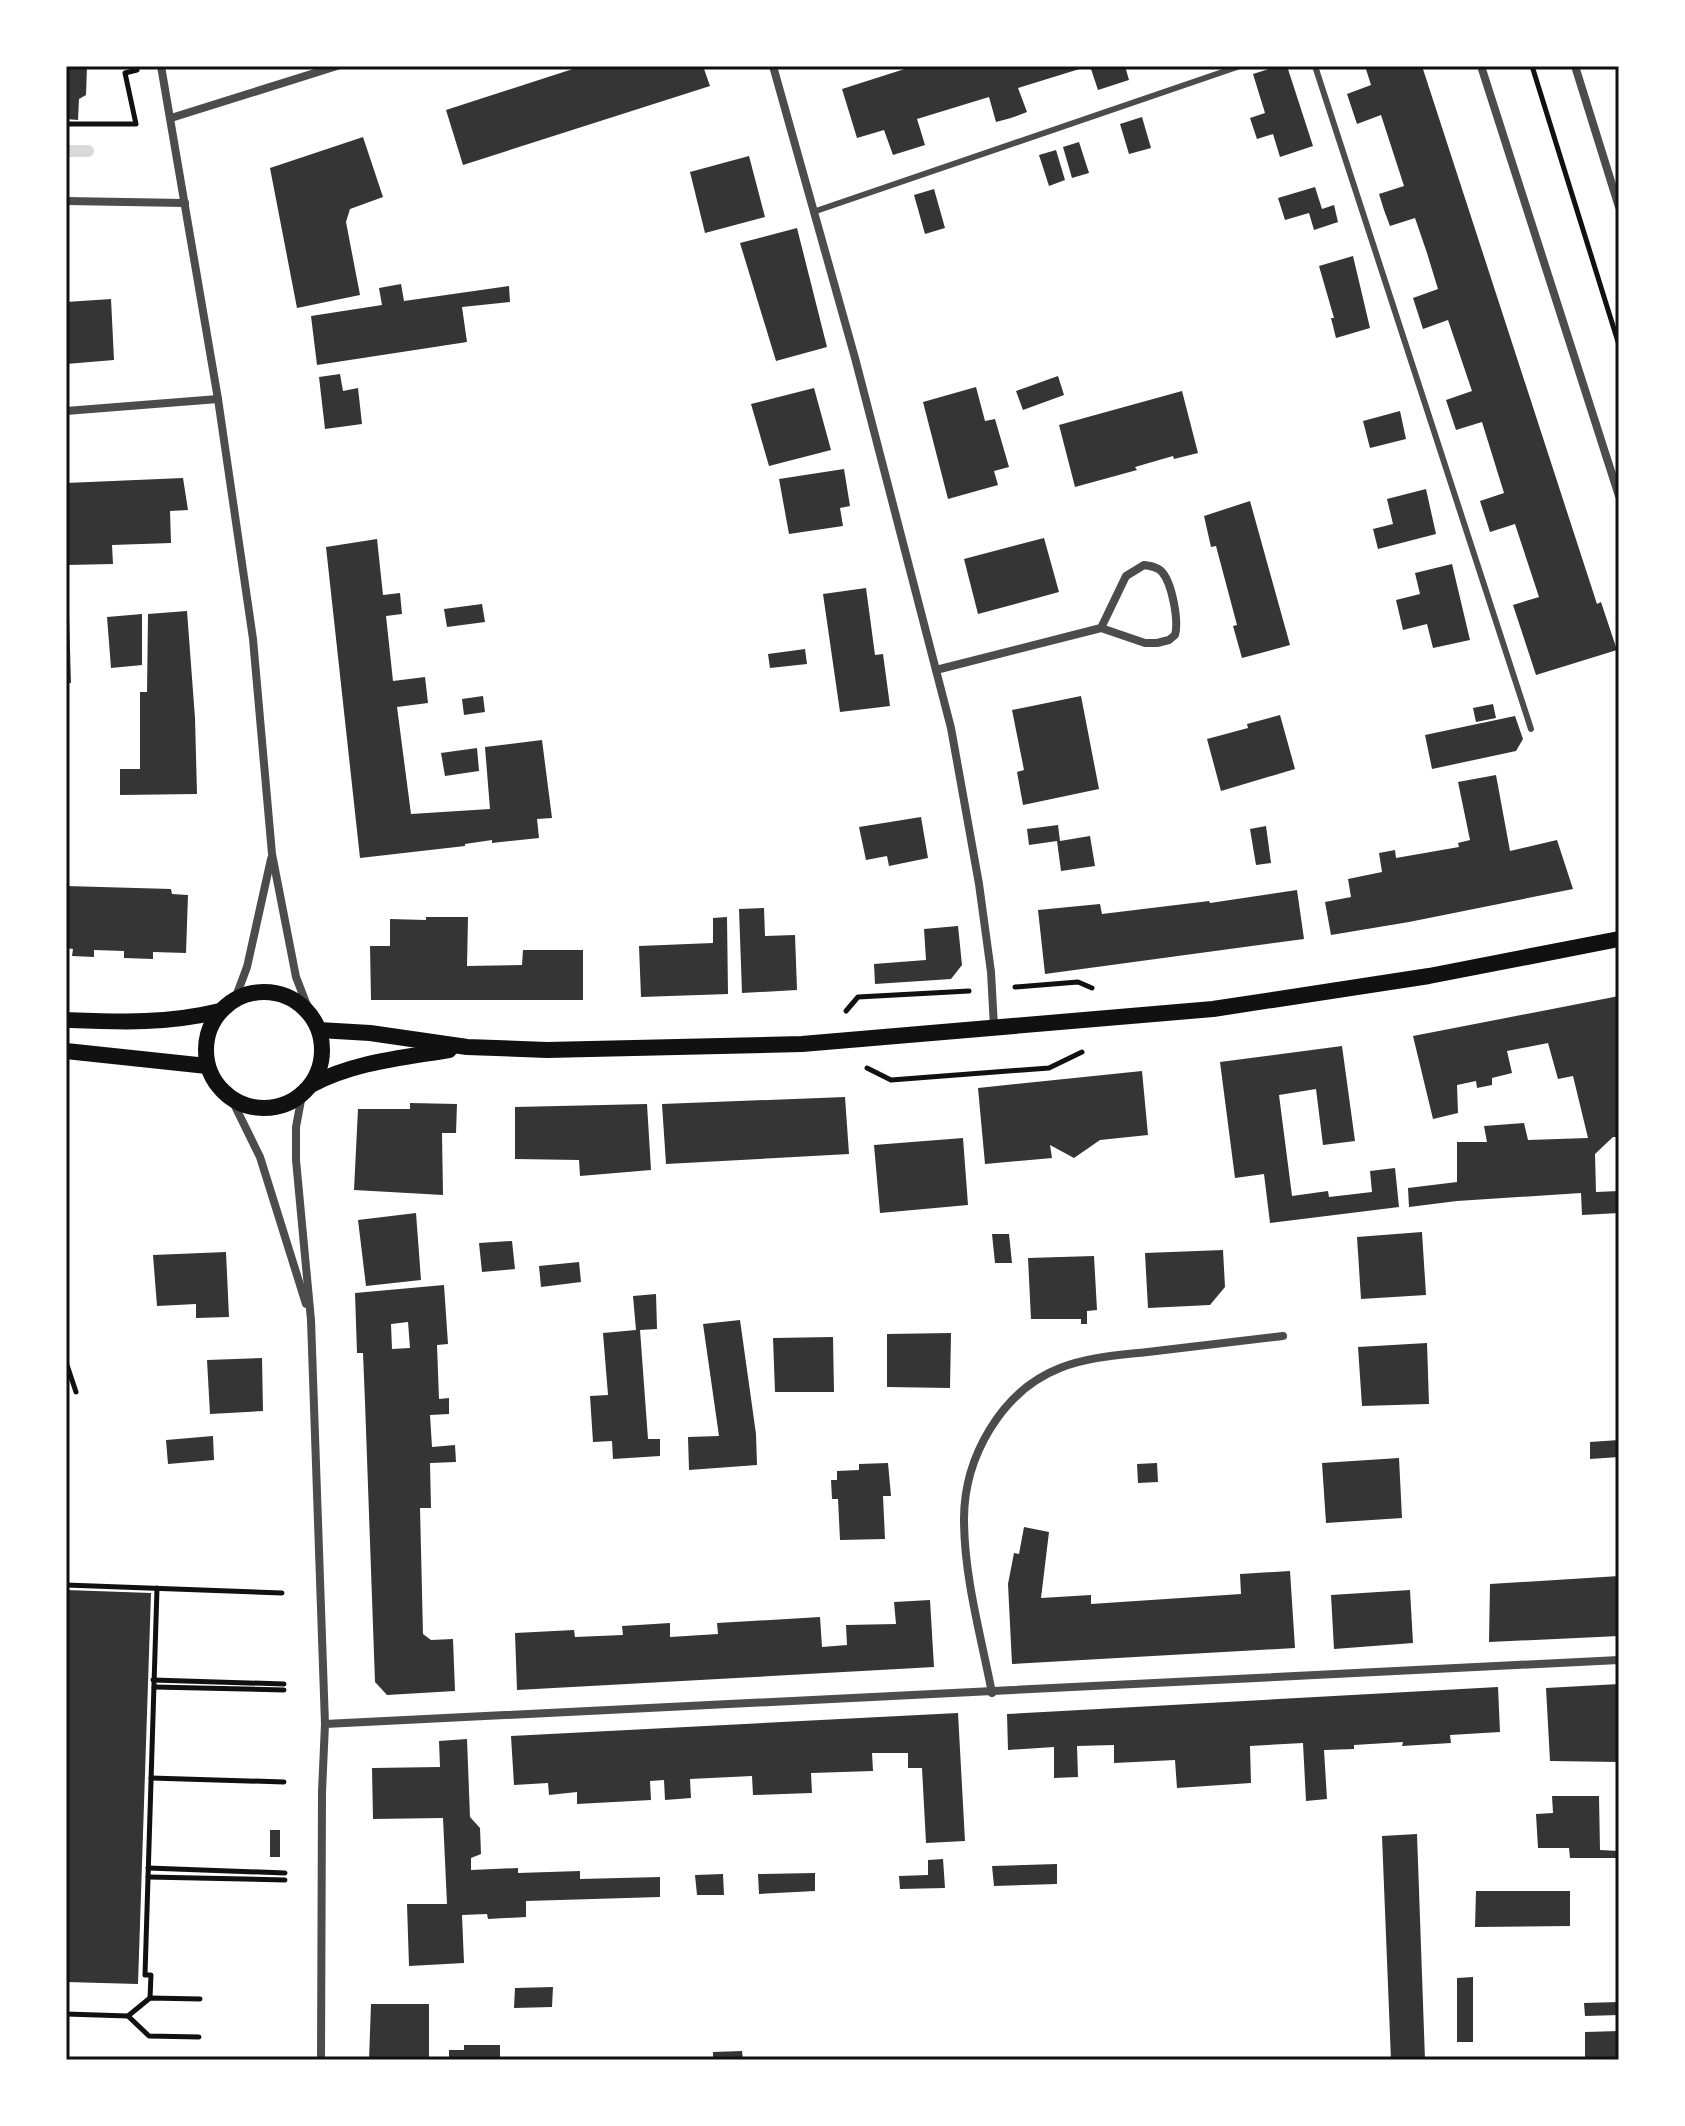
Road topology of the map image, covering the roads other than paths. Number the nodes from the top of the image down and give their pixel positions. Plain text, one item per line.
1 (161, 66) edge
2 (337, 66) edge
3 (773, 66) edge
4 (1240, 66) edge
5 (1315, 66) edge
6 (1481, 66) edge
7 (1575, 66) edge
8 (171, 118) junction
9 (66, 201) edge
10 (185, 203) junction
11 (1619, 207) edge
12 (813, 212) junction
13 (218, 399) junction
14 (66, 411) edge
15 (1619, 496) edge
16 (1101, 628) junction
17 (936, 670) junction
18 (1531, 729) dead end
19 (272, 854) junction
20 (1619, 939) edge
21 (235, 999) junction
22 (220, 1011) junction
23 (310, 1013) junction
24 (66, 1020) edge
25 (994, 1028) junction
26 (319, 1030) junction
27 (467, 1047) junction
28 (66, 1051) edge
29 (207, 1066) junction
30 (306, 1090) junction
31 (232, 1100) junction
32 (311, 1320) junction
33 (1283, 1336) dead end
34 (1619, 1660) edge
35 (992, 1693) junction
36 (325, 1724) junction
37 (321, 2060) edge

1 - 8 street
2 - 8 street
3 - 12 street
4 - 12 lane
5 - 18 lane
6 - 15 street
7 - 11 street
8 - 10 street
9 - 10 street
10 - 13 street
12 - 17 street
13 - 14 street
13 - 19 street
16 - 16 street
16 - 17 street
17 - 25 street
19 - 21 street
19 - 23 street
20 - 25 main road
21 - 22 main road
21 - 23 main road
22 - 24 main road
22 - 29 main road
23 - 26 main road
25 - 27 main road
26 - 27 main road
26 - 30 main road
27 - 30 main road
28 - 29 main road
29 - 31 main road
30 - 31 main road
30 - 32 street
31 - 32 street
32 - 36 street
33 - 35 street
34 - 35 street
35 - 36 street
36 - 37 street

